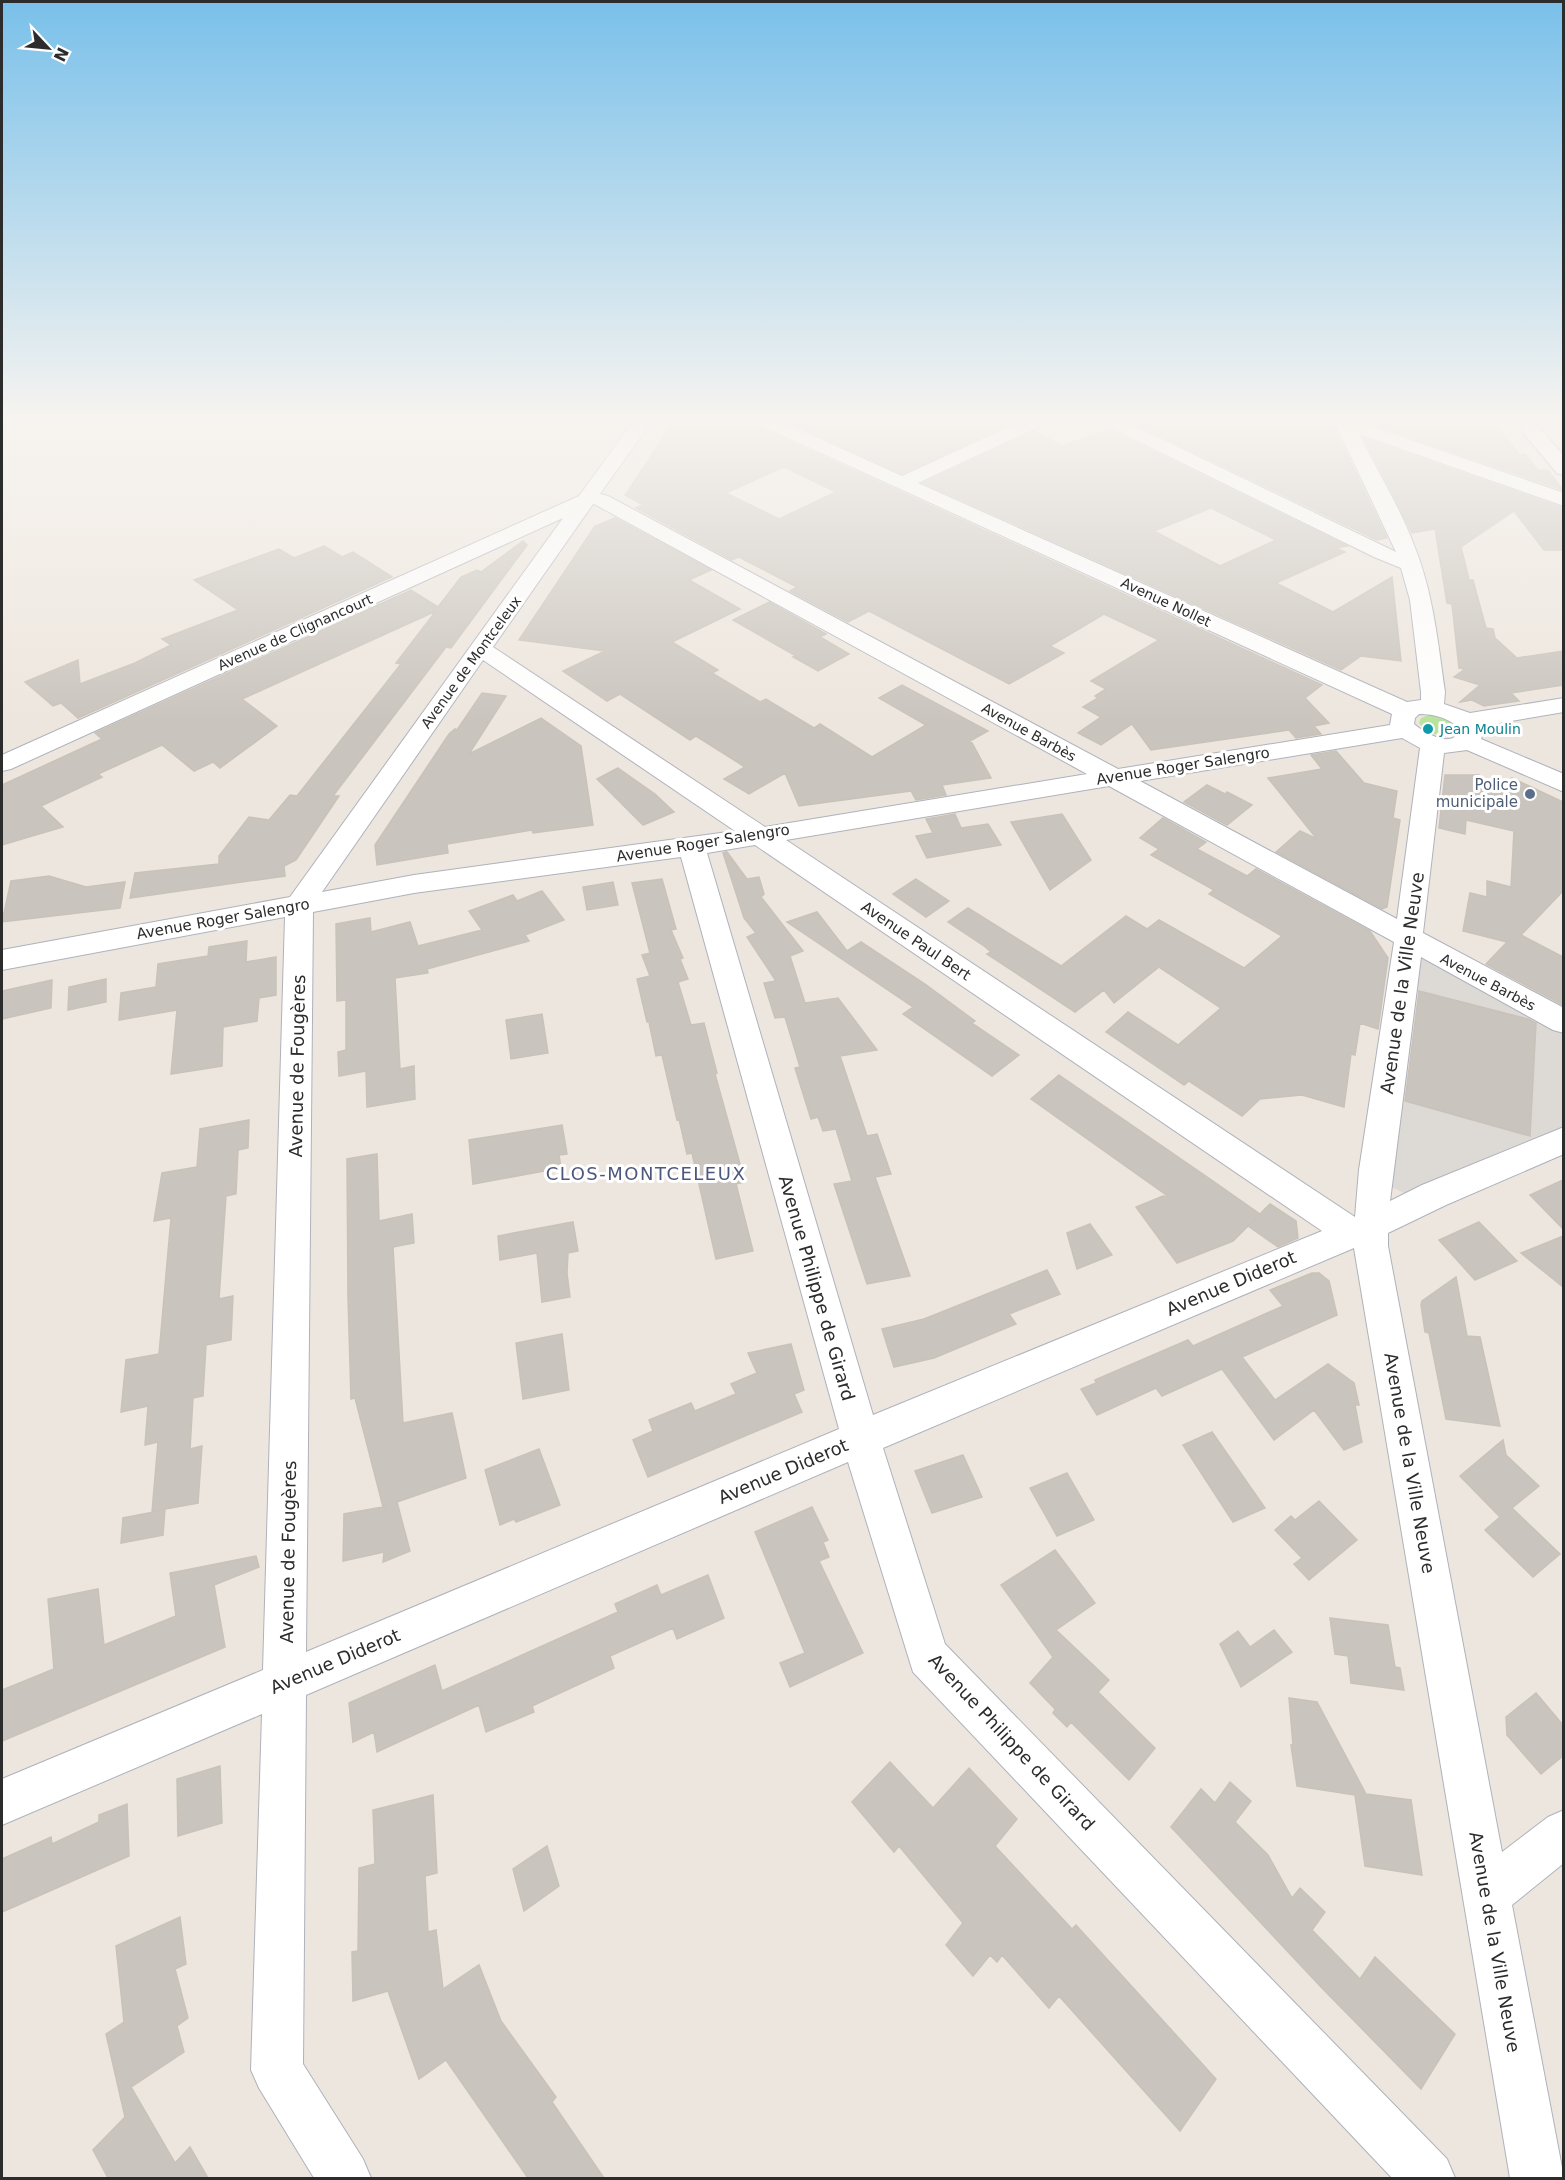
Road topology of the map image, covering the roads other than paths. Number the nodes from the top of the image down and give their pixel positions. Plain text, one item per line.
1 (545, 521) edge
2 (572, 521) edge
3 (639, 521) edge
4 (988, 521) edge
5 (1316, 521) edge
6 (1392, 521) edge
7 (538, 524) junction
8 (565, 530) junction
9 (1411, 565) junction
10 (480, 648) junction
11 (1563, 705) edge
12 (1435, 726) junction
13 (2, 764) edge
14 (1112, 777) junction
15 (1563, 784) edge
16 (758, 835) junction
17 (692, 847) junction
18 (299, 906) junction
19 (1409, 939) junction
20 (2, 960) edge
21 (1563, 1022) edge
22 (1563, 1140) edge
23 (1361, 1229) junction
24 (860, 1439) junction
25 (286, 1682) junction
26 (2, 1802) edge
27 (1563, 1833) edge
28 (1487, 1894) junction
29 (344, 2178) edge
30 (1428, 2178) edge
31 (1537, 2178) edge

1 - 7 street, Avenue de Clignancourt
2 - 8 street, Avenue de Montceleux
3 - 14 street, Avenue Barbès
4 - 12 street, Avenue Nollet
5 - 9 street
6 - 9 street, Avenue de la Ville Neuve
7 - 8 street
7 - 13 street, Avenue de Clignancourt
8 - 10 street, Avenue de Montceleux
9 - 12 street, Avenue de la Ville Neuve
10 - 16 street, Avenue Paul Bert
10 - 18 street, Avenue de Montceleux
11 - 12 street, Avenue Roger Salengro
12 - 14 street, Avenue Roger Salengro
12 - 15 street, Avenue Nollet
12 - 19 street, Avenue de la Ville Neuve
14 - 16 street, Avenue Roger Salengro
14 - 19 street, Avenue Barbès
16 - 17 street, Avenue Roger Salengro
16 - 23 street, Avenue Paul Bert
17 - 18 street, Avenue Roger Salengro
17 - 24 street, Avenue Philippe de Girard
18 - 20 street, Avenue Roger Salengro
18 - 25 street, Avenue de Fougères
19 - 21 street, Avenue Barbès
19 - 23 street, Avenue de la Ville Neuve
22 - 23 street, Avenue Diderot
23 - 24 street, Avenue Diderot
23 - 28 street, Avenue de la Ville Neuve
24 - 25 street, Avenue Diderot
24 - 30 street, Avenue Philippe de Girard
25 - 26 street, Avenue Diderot
25 - 29 street, Avenue de Fougères
27 - 28 street
28 - 31 street, Avenue de la Ville Neuve

